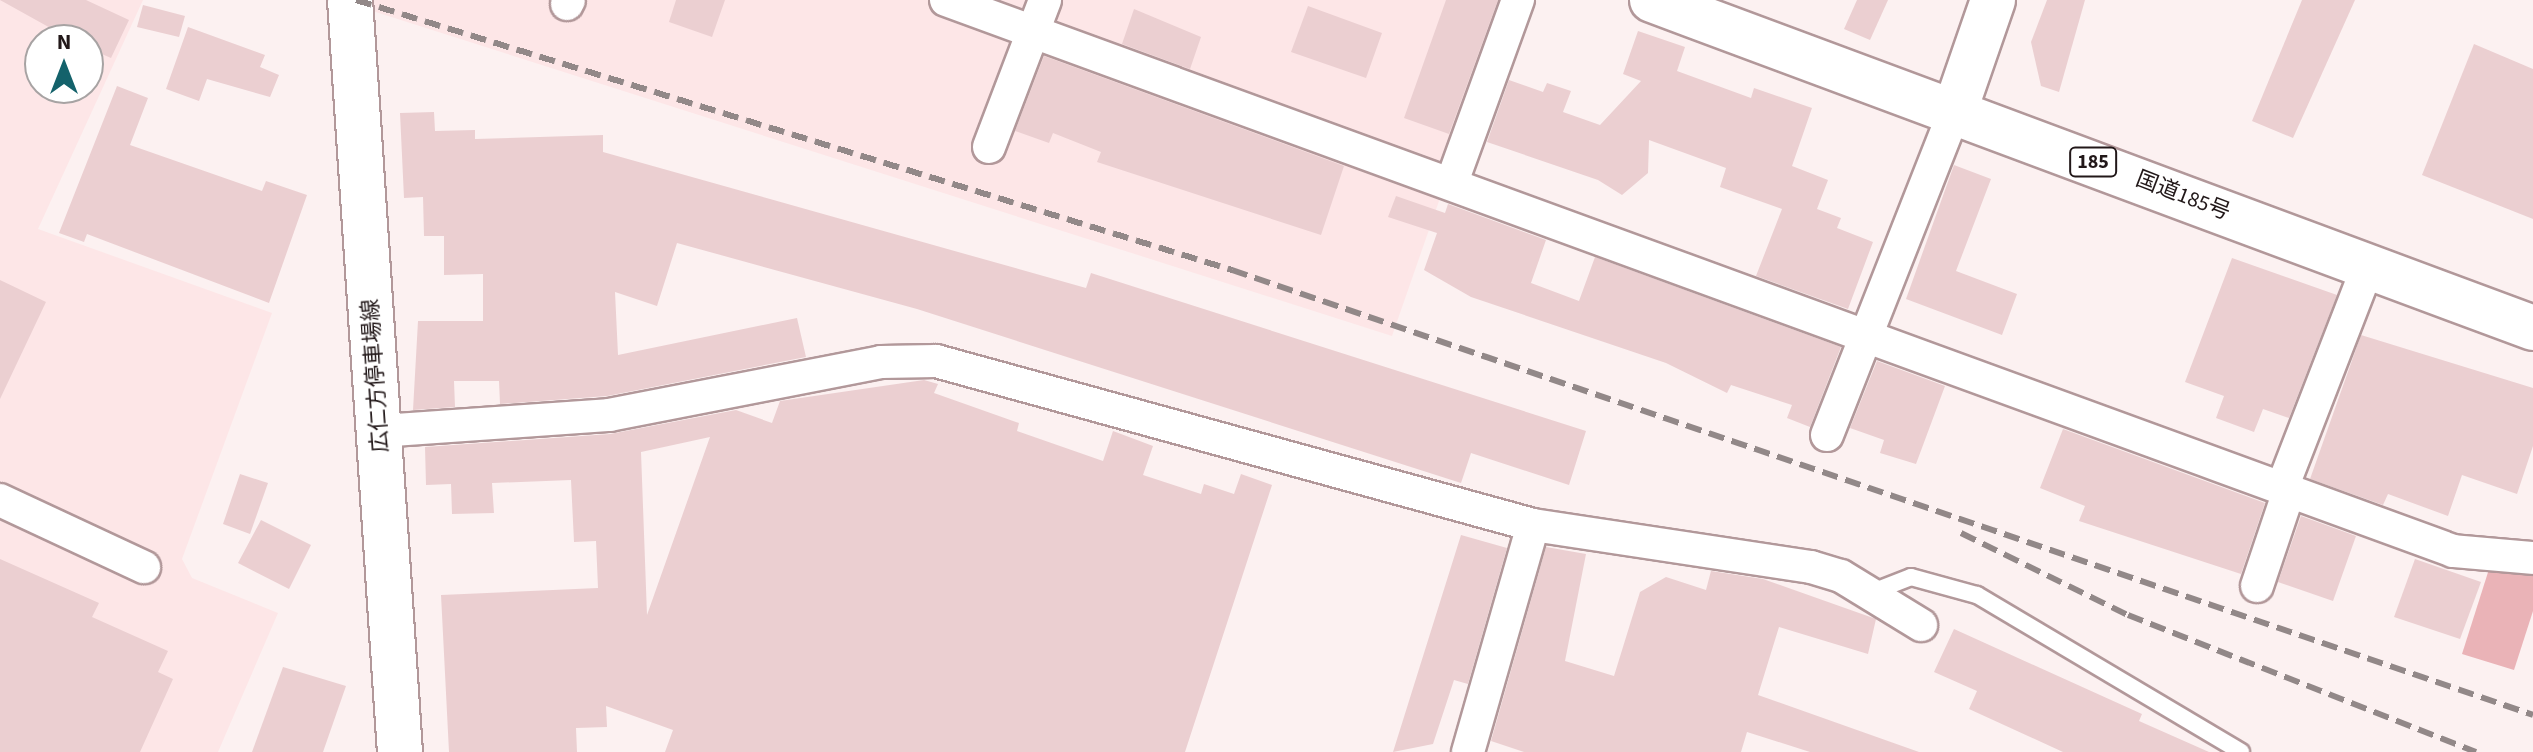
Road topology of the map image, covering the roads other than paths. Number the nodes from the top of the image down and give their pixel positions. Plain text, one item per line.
1 (350, 0) edge
2 (946, 0) edge
3 (1518, 0) edge
4 (1652, 0) edge
5 (1993, 0) edge
6 (1040, 14) edge
7 (1955, 110) junction
8 (989, 147) dead end
9 (1452, 182) junction
10 (2368, 266) junction
11 (2533, 328) edge
12 (1865, 334) junction
13 (380, 431) junction
14 (1827, 435) dead end
15 (2286, 489) junction
16 (0, 500) edge
17 (1533, 525) junction
18 (2533, 558) edge
19 (144, 567) dead end
20 (2257, 586) dead end
21 (1869, 593) junction
22 (1921, 625) dead end
23 (400, 752) edge
24 (1468, 752) edge
25 (2241, 752) edge

1 - 13 main road, 広仁方停車場線
2 - 6 street
3 - 9 street
4 - 7 main road, 国道185号 / 185
5 - 7 main road
6 - 8 street
6 - 9 street
7 - 10 main road, 国道185号 / 185
7 - 12 street
9 - 12 street
10 - 11 main road, 国道185号 / 185
10 - 15 street
12 - 14 street
12 - 15 street
13 - 17 street
13 - 23 main road, 広仁方停車場線
15 - 18 street
15 - 20 street
16 - 19 street
17 - 21 street
17 - 24 street
21 - 22 street
21 - 25 lane

